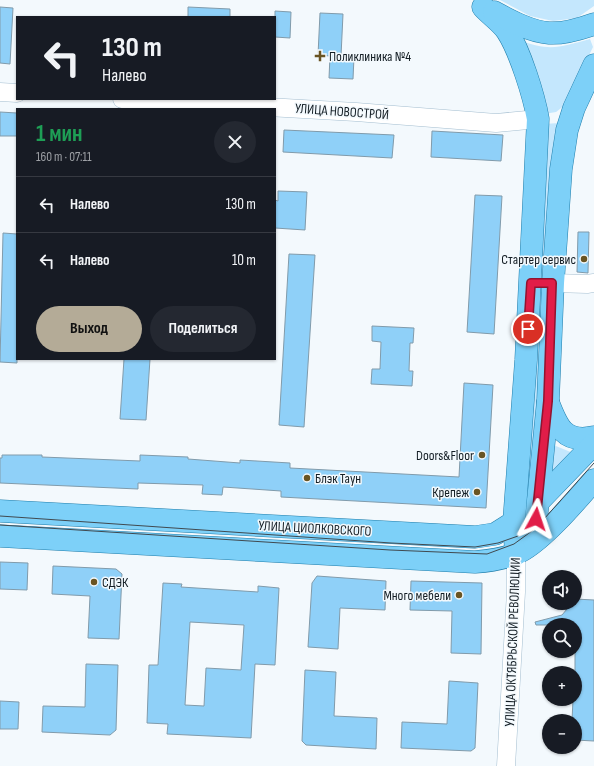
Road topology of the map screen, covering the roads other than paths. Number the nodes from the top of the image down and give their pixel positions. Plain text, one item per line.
1 (476, 3) edge
2 (594, 24) edge
3 (594, 65) edge
4 (0, 92) edge
5 (16, 93) edge
6 (140, 100) edge
7 (538, 119) junction
8 (531, 283) junction
9 (552, 283) junction
10 (594, 283) edge
11 (548, 401) junction
12 (594, 437) edge
13 (594, 444) edge
14 (594, 480) edge
15 (538, 502) junction
16 (0, 511) edge
17 (514, 522) junction
18 (0, 536) edge
19 (534, 541) junction
20 (516, 554) junction
21 (506, 766) edge

1 - 2 main road
1 - 7 main road, УЛИЦА ОКТЯБРЬСКОЙ РЕВОЛЮЦИИ
3 - 9 main road, УЛИЦА ОКТЯБРЬСКОЙ РЕВОЛЮЦИИ
4 - 5 street
6 - 7 street, УЛИЦА НОВОСТРОЙ
7 - 8 main road, УЛИЦА ОКТЯБРЬСКОЙ РЕВОЛЮЦИИ
8 - 9 main road
8 - 17 main road, УЛИЦА ОКТЯБРЬСКОЙ РЕВОЛЮЦИИ
9 - 10 street
9 - 11 main road, УЛИЦА ОКТЯБРЬСКОЙ РЕВОЛЮЦИИ
11 - 12 main road
11 - 15 main road, УЛИЦА ОКТЯБРЬСКОЙ РЕВОЛЮЦИИ
13 - 15 main road, УЛИЦА ЦИОЛКОВСКОГО
14 - 19 main road, УЛИЦА ЦИОЛКОВСКОГО
15 - 17 street, УЛИЦА ЦИОЛКОВСКОГО
15 - 19 main road, УЛИЦА ОКТЯБРЬСКОЙ РЕВОЛЮЦИИ
16 - 17 main road, УЛИЦА ЦИОЛКОВСКОГО
17 - 20 main road, УЛИЦА ОКТЯБРЬСКОЙ РЕВОЛЮЦИИ
18 - 20 main road, УЛИЦА ЦИОЛКОВСКОГО
19 - 20 main road, УЛИЦА ЦИОЛКОВСКОГО
20 - 21 street, УЛИЦА ОКТЯБРЬСКОЙ РЕВОЛЮЦИИ

